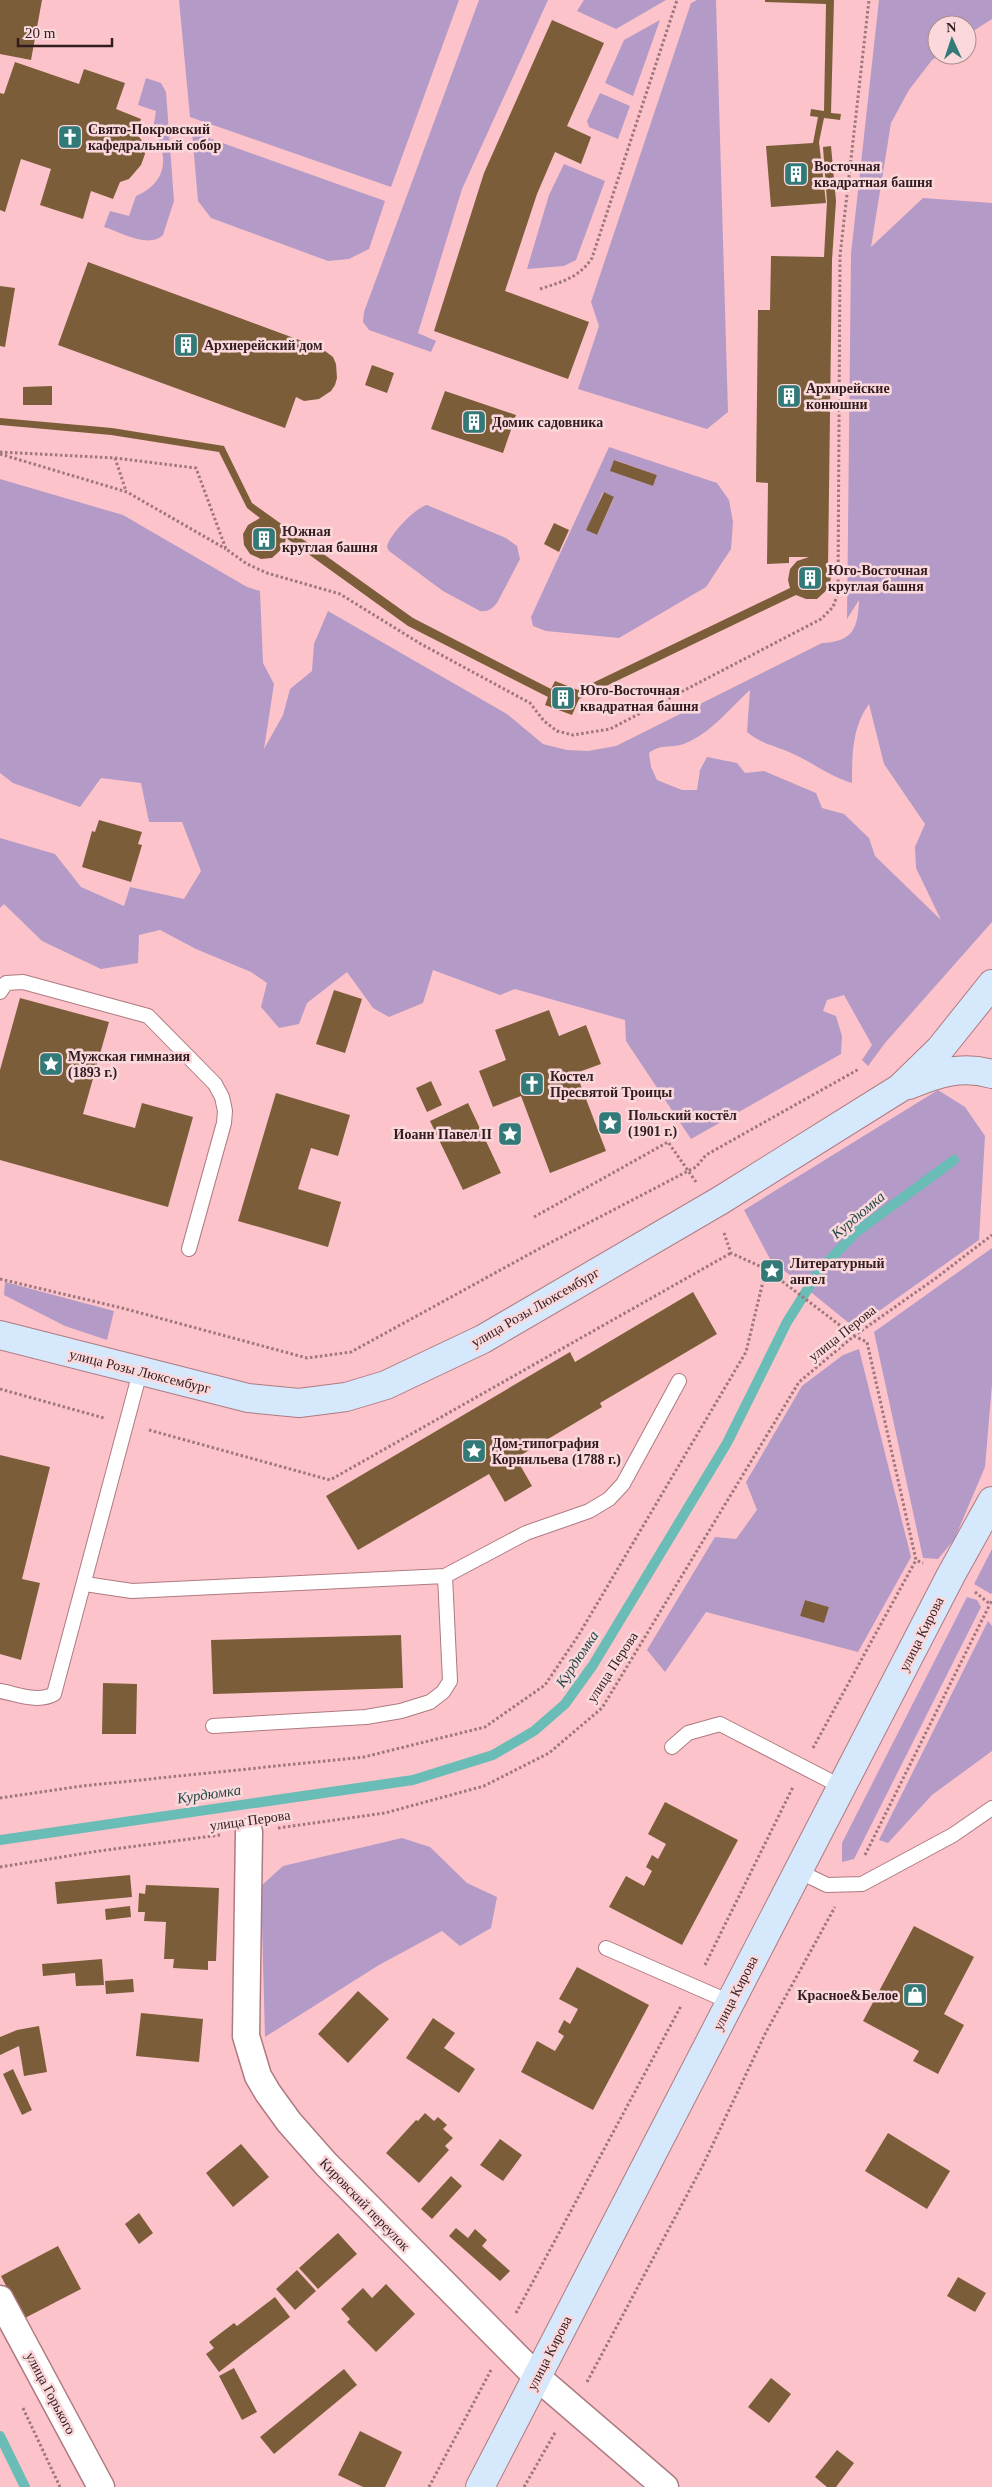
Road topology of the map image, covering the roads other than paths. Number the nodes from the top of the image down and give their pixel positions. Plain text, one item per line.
1 (992, 984) edge
2 (0, 992) edge
3 (992, 1074) edge
4 (900, 1088) junction
5 (189, 1249) dead end
6 (0, 1335) edge
7 (140, 1372) junction
8 (679, 1380) dead end
9 (992, 1501) edge
10 (445, 1576) junction
11 (85, 1584) junction
12 (0, 1691) edge
13 (214, 1726) dead end
14 (672, 1747) dead end
15 (842, 1787) junction
16 (992, 1808) edge
17 (249, 1832) road end
18 (798, 1871) junction
19 (606, 1948) dead end
20 (730, 2002) junction
21 (0, 2299) edge
22 (537, 2377) junction
23 (101, 2487) edge
24 (480, 2487) edge
25 (665, 2487) edge

1 - 4 main road, улица Розы Люксембург
2 - 5 lane
3 - 4 main road
4 - 7 main road, улица Розы Люксембург
6 - 7 main road, улица Розы Люксембург
7 - 11 lane
8 - 10 lane
9 - 15 main road, улица Кирова
10 - 11 lane
10 - 13 lane
11 - 12 lane
14 - 15 lane
15 - 18 main road, улица Кирова
16 - 18 lane
17 - 22 street, Кировский переулок
18 - 20 main road, улица Кирова
19 - 20 lane
20 - 22 main road, улица Кирова
21 - 23 street, улица Горького
22 - 24 main road, улица Кирова
22 - 25 street, Кировский переулок

